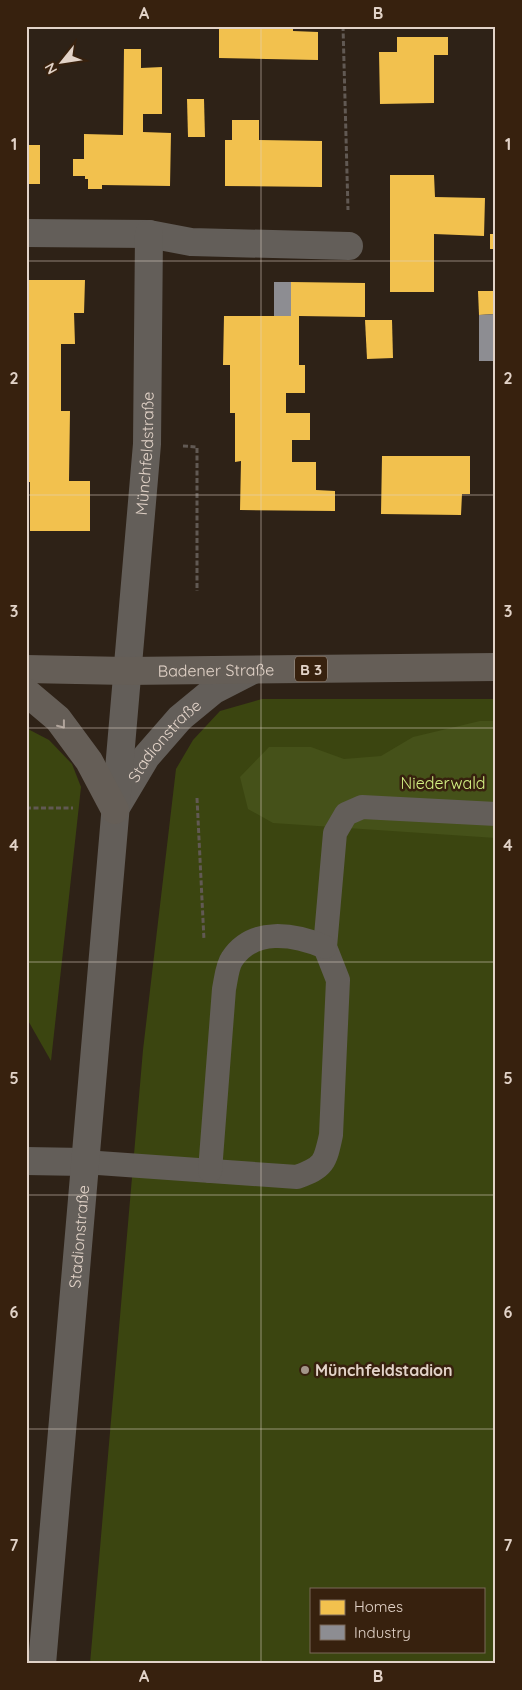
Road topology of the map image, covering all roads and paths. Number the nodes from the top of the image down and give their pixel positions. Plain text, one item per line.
1 (343, 26) edge
2 (26, 233) edge
3 (149, 234) junction
4 (349, 246) joint
5 (147, 444) junction
6 (197, 591) dead end
7 (496, 667) edge
8 (26, 669) edge
9 (253, 670) junction
10 (127, 671) junction
11 (26, 692) edge
12 (26, 808) edge
13 (115, 810) junction
14 (496, 814) edge
15 (325, 947) junction
16 (26, 1161) edge
17 (84, 1162) junction
18 (210, 1171) junction
19 (42, 1664) edge

1 - 4 path
2 - 3 street
3 - 4 street
3 - 5 street, Münchfeldstraße
5 - 6 path
5 - 10 street, Münchfeldstraße
7 - 9 main road, Badener Straße / B 3
8 - 10 main road, Badener Straße / B 3
9 - 10 main road, Badener Straße / B 3
9 - 13 street, Stadionstraße
10 - 13 street, Stadionstraße
11 -> 13 main road
12 - 13 path
13 - 17 street, Stadionstraße
14 - 15 lane
15 - 18 lane
15 - 18 lane
16 - 17 street
17 - 18 lane
17 - 19 street, Stadionstraße

